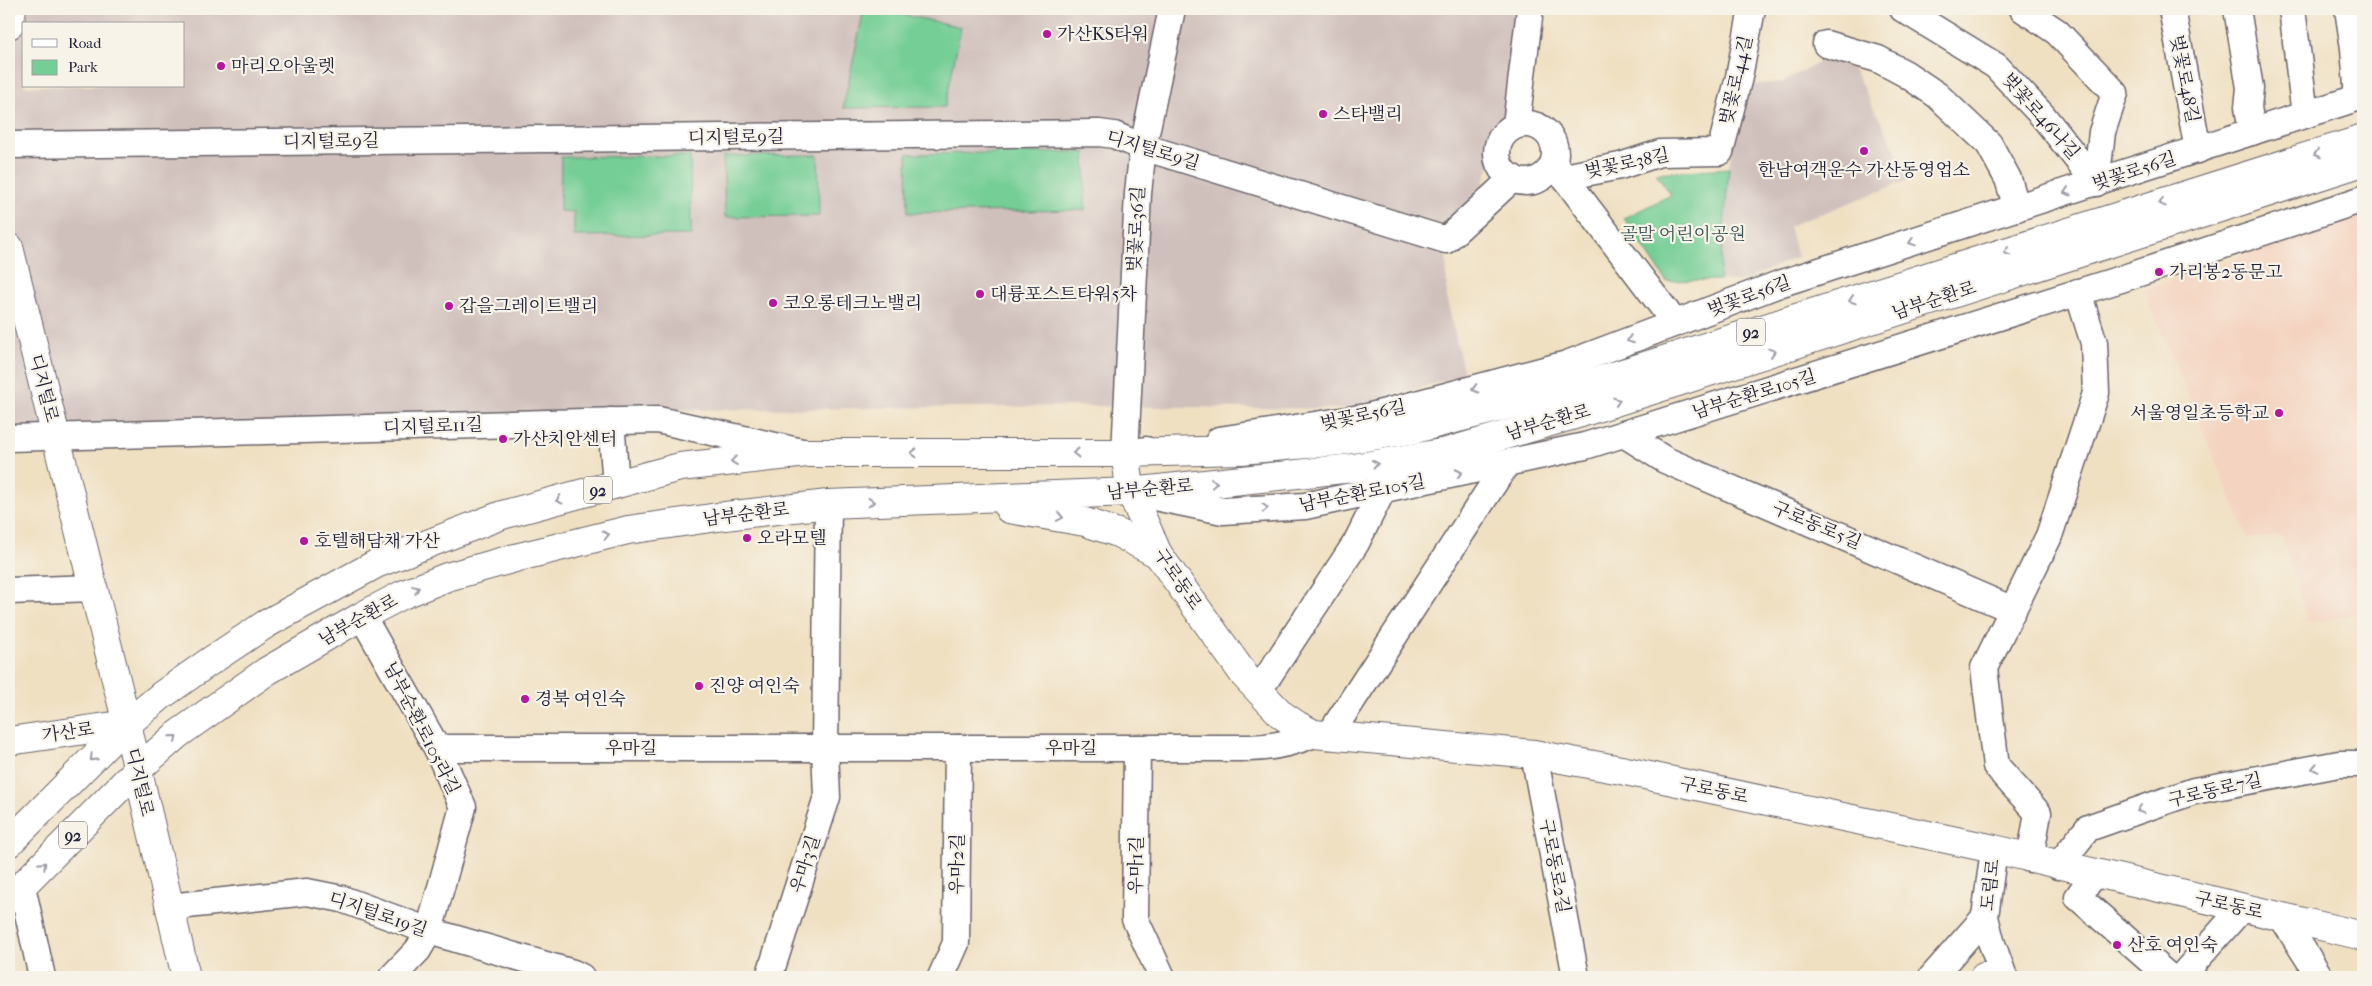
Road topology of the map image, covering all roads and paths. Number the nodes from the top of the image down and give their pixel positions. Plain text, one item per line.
1 (1172, 9) edge
2 (1530, 9) edge
3 (1752, 9) edge
4 (1903, 9) edge
5 (2023, 9) edge
6 (2172, 9) edge
7 (2238, 9) edge
8 (2292, 9) edge
9 (2348, 9) edge
10 (1826, 44) dead end
11 (2361, 97) edge
12 (2305, 115) junction
13 (1516, 125) junction
14 (2252, 132) junction
15 (2363, 139) edge
16 (9, 145) edge
17 (1143, 147) junction
18 (2198, 150) junction
19 (1720, 152) joint
20 (2363, 162) edge
21 (1558, 170) junction
22 (1513, 178) junction
23 (2096, 183) junction
24 (2363, 199) edge
25 (2017, 208) junction
26 (9, 247) edge
27 (2078, 292) junction
28 (1675, 323) junction
29 (611, 421) junction
30 (1624, 434) junction
31 (56, 437) junction
32 (9, 438) edge
33 (807, 453) junction
34 (1125, 453) junction
35 (1507, 463) junction
36 (616, 485) junction
37 (1383, 489) junction
38 (1131, 492) junction
39 (943, 500) junction
40 (828, 504) junction
41 (1158, 554) junction
42 (93, 588) junction
43 (9, 591) edge
44 (2012, 610) junction
45 (362, 616) junction
46 (1259, 690) junction
47 (127, 724) junction
48 (1322, 735) junction
49 (9, 741) edge
50 (437, 748) junction
51 (825, 748) junction
52 (958, 748) junction
53 (1137, 748) junction
54 (1534, 754) junction
55 (2363, 764) edge
56 (137, 770) junction
57 (9, 842) edge
58 (1994, 849) junction
59 (2030, 859) junction
60 (2058, 866) junction
61 (2095, 873) junction
62 (15, 893) edge
63 (170, 907) junction
64 (2242, 908) junction
65 (1985, 917) junction
66 (2282, 917) junction
67 (429, 931) junction
68 (2363, 936) edge
69 (2183, 976) edge
70 (42, 977) edge
71 (186, 977) edge
72 (392, 977) edge
73 (580, 977) edge
74 (769, 977) edge
75 (941, 977) edge
76 (1162, 977) edge
77 (1576, 977) edge
78 (1932, 977) edge
79 (1984, 977) edge
80 (1993, 977) edge
81 (2004, 977) edge
82 (2320, 977) edge

1 - 17 street, 벚꽃로36길
2 - 13 street
3 - 19 street, 벚꽃로44길
4 - 23 street, 벚꽃로46나길
5 - 23 street
6 - 18 street, 벚꽃로48길
7 - 14 street
8 - 12 street
9 - 11 street
10 - 25 street
11 - 12 street, 벚꽃로56길
12 - 14 street, 벚꽃로56길
13 - 21 street, 벚꽃로38길
13 - 22 street
14 - 18 street, 벚꽃로56길
15 -> 34 main road, 남부순환로 / 92
16 - 17 street, 디지털로9길
17 - 22 street, 디지털로9길
17 - 34 street, 벚꽃로36길
18 - 23 street, 벚꽃로56길
19 - 21 street, 벚꽃로38길
38 -> 20 main road, 남부순환로 / 92
21 - 22 street
21 - 28 street, 벚꽃로38길
23 -> 25 street, 벚꽃로56길
24 - 27 street, 남부순환로105길
25 -> 28 street, 벚꽃로56길
26 - 31 main road, 디지털로
27 - 30 street, 남부순환로105길
27 - 44 street
28 -> 34 street, 벚꽃로56길
29 - 31 street, 디지털로11길
29 - 33 street, 디지털로11길
29 - 36 street
30 - 35 street, 남부순환로105길
30 - 44 street, 구로동로5길
31 - 32 street, 디지털로11길
31 - 42 main road, 디지털로
34 -> 33 main road, 남부순환로 / 92
33 -> 36 main road, 남부순환로 / 92
34 - 38 main road, 구로동로
37 -> 35 street, 남부순환로105길
35 - 48 street
36 -> 47 main road, 남부순환로 / 92
38 -> 37 street, 남부순환로105길
37 - 46 street
38 - 39 main road, 남부순환로 / 92
38 - 41 main road, 구로동로
40 -> 39 main road, 남부순환로 / 92
39 -> 41 main road
45 -> 40 main road, 남부순환로 / 92
40 - 51 street
41 - 46 main road, 구로동로
42 - 43 street
42 - 47 main road, 디지털로
44 - 59 street
45 - 50 street, 남부순환로105라길
56 -> 45 main road, 남부순환로 / 92
46 - 48 main road, 구로동로
47 - 49 main road, 가산로
47 - 56 main road, 디지털로
47 -> 57 main road, 남부순환로 / 92
48 - 53 street, 우마길
48 - 54 main road, 구로동로
50 - 51 street, 우마길
50 - 67 street, 남부순환로105라길
51 - 52 street, 우마길
51 - 74 street, 우마3길
52 - 53 street, 우마길
52 - 75 street, 우마2길
53 - 76 street, 우마1길
54 - 58 main road, 구로동로
54 - 77 street, 구로동로2길
55 -> 60 street, 구로동로7길
62 -> 56 main road, 남부순환로 / 92
56 - 63 main road, 디지털로
58 - 59 main road, 구로동로
58 - 65 street, 도림로
59 - 60 main road, 구로동로
60 - 61 main road, 구로동로
61 - 64 main road, 구로동로
61 - 69 street
62 - 70 street
63 - 67 street, 디지털로19길
63 - 71 main road, 디지털로
64 - 66 main road, 구로동로
64 - 69 street
65 - 78 street
65 - 81 street, 도림로
66 - 68 main road, 구로동로
66 - 82 street
67 - 72 street, 남부순환로105라길
67 - 73 street, 디지털로19길
79 - 80 main road

